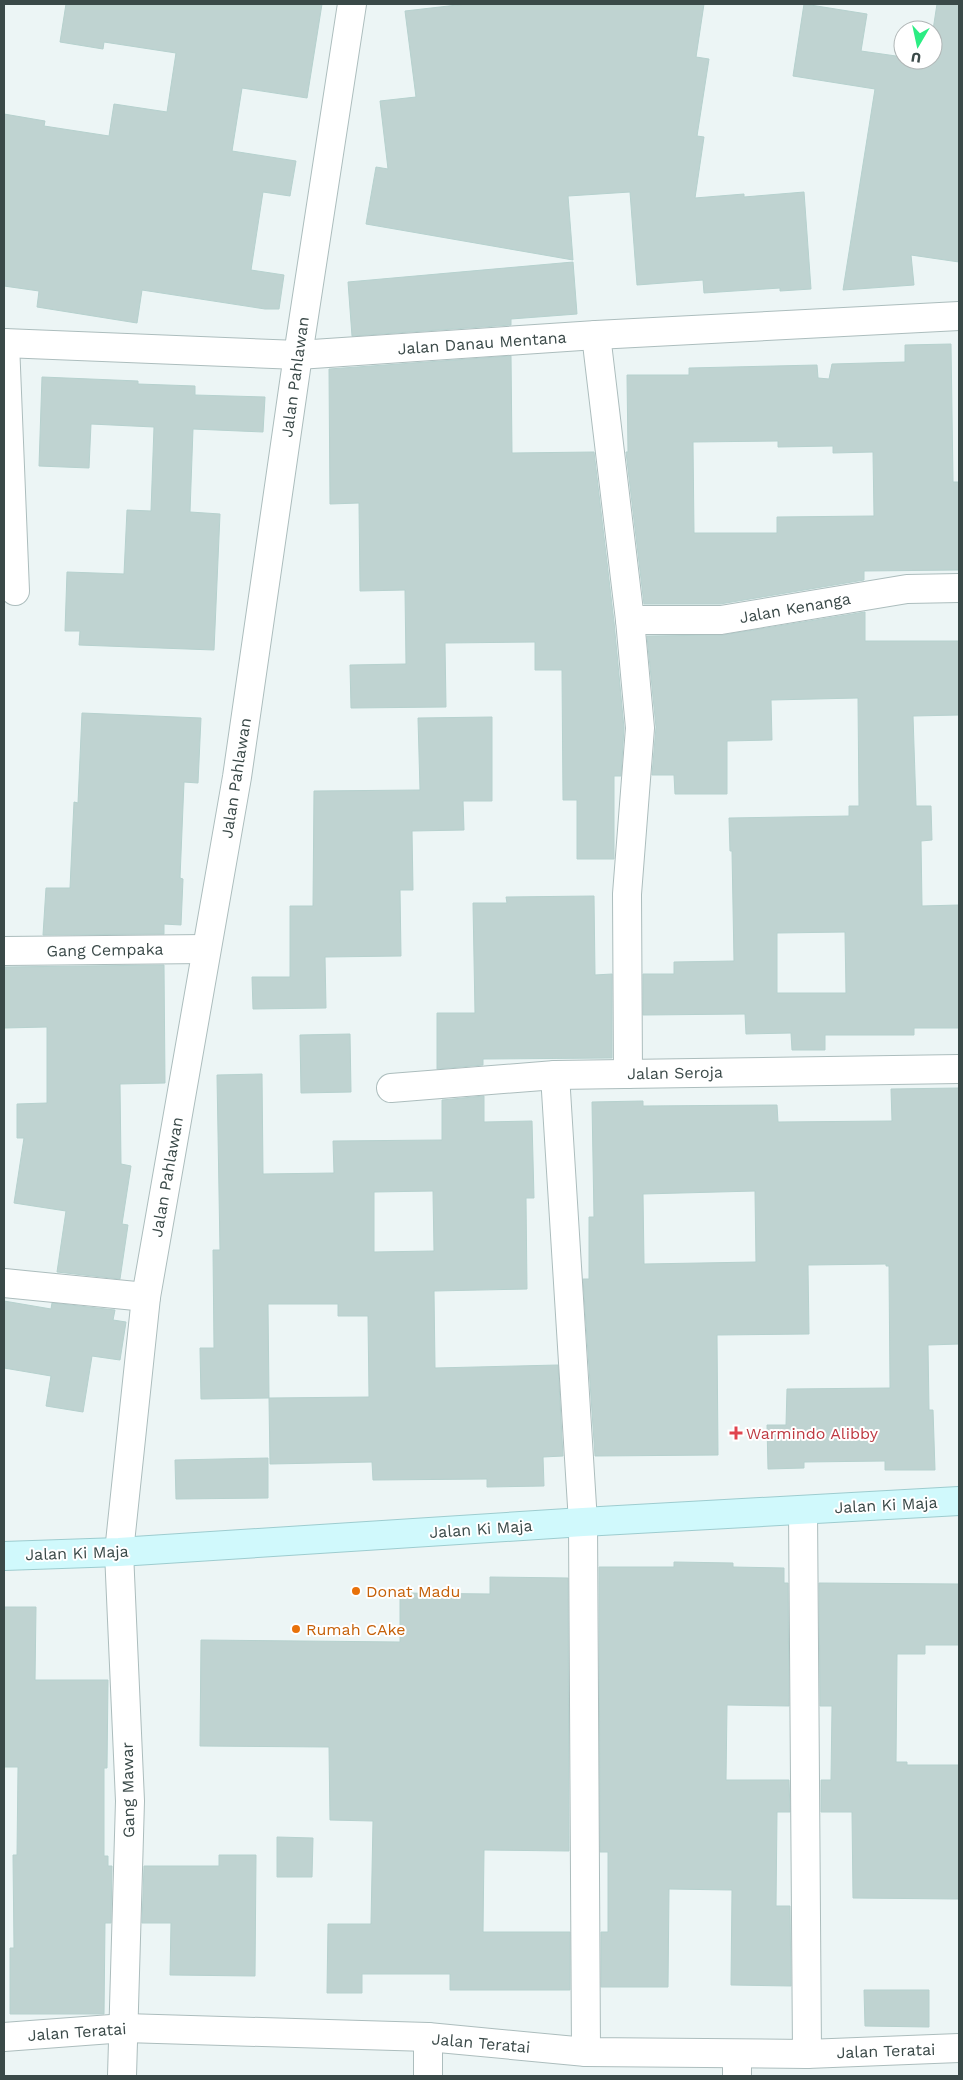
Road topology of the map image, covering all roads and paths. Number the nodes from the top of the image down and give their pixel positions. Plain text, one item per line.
1 (352, 4) edge
2 (959, 316) edge
3 (596, 335) junction
4 (4, 343) edge
5 (298, 355) junction
6 (959, 588) edge
7 (15, 591) dead end
8 (630, 620) junction
9 (206, 949) junction
10 (4, 951) edge
11 (959, 1069) edge
12 (628, 1074) junction
13 (555, 1075) junction
14 (391, 1088) dead end
15 (4, 1283) edge
16 (146, 1297) junction
17 (959, 1501) edge
18 (802, 1510) junction
19 (583, 1522) junction
20 (119, 1552) junction
21 (4, 1556) edge
22 (125, 2028) junction
23 (4, 2036) edge
24 (428, 2037) junction
25 (959, 2048) edge
26 (586, 2052) junction
27 (807, 2054) junction
28 (737, 2065) edge
29 (122, 2076) edge
30 (428, 2076) edge

1 - 5 street, Jalan Pahlawan
2 - 3 street, Jalan Danau Mentana
3 - 5 street, Jalan Danau Mentana
3 - 8 street
4 - 5 street, Jalan Danau Mentana
4 - 7 street
5 - 9 street, Jalan Pahlawan
6 - 8 street, Jalan Kenanga
8 - 12 street
9 - 10 street, Gang Cempaka
9 - 16 street, Jalan Pahlawan
11 - 12 street, Jalan Seroja
12 - 13 street, Jalan Seroja
13 - 14 street, Jalan Seroja
13 - 19 street
15 - 16 street
16 - 20 street, Jalan Pahlawan
17 - 18 main road, Jalan Ki Maja
18 - 19 main road, Jalan Ki Maja
18 - 27 street
19 - 20 main road, Jalan Ki Maja
19 - 26 street
20 - 21 main road, Jalan Ki Maja
20 - 22 street, Gang Mawar
22 - 23 street, Jalan Teratai
22 - 24 street, Jalan Teratai
22 - 29 street, Gang Mawar
24 - 26 street, Jalan Teratai
24 - 30 street
25 - 27 street, Jalan Teratai
26 - 28 street, Jalan Teratai
27 - 28 street, Jalan Teratai

